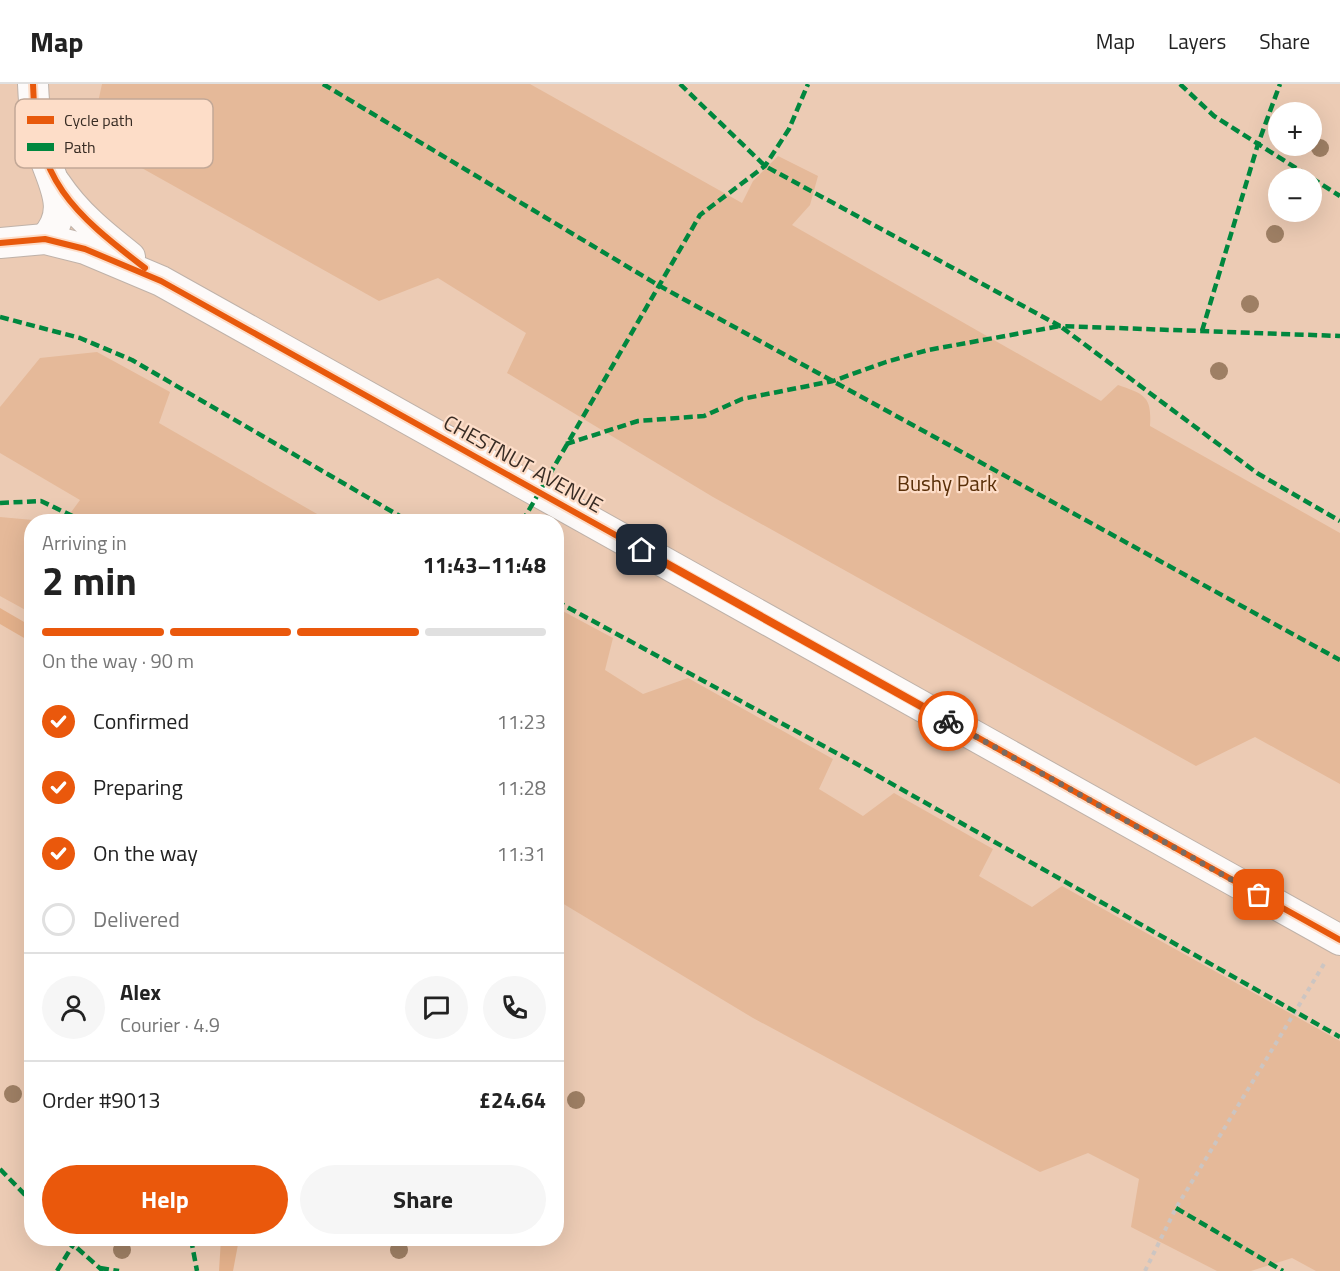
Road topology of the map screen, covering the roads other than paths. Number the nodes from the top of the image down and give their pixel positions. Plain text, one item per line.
1 (33, 84) edge
2 (34, 99) edge
3 (49, 168) edge
4 (56, 184) junction
5 (45, 239) junction
6 (0, 243) edge
7 (161, 281) junction
8 (1339, 940) edge

1 - 2 street, CHESTNUT AVENUE
3 - 4 street, CHESTNUT AVENUE
4 - 5 street, CHESTNUT AVENUE
4 - 7 street, CHESTNUT AVENUE
5 - 6 street, CHESTNUT AVENUE
5 - 7 street, CHESTNUT AVENUE
7 - 8 street, CHESTNUT AVENUE

